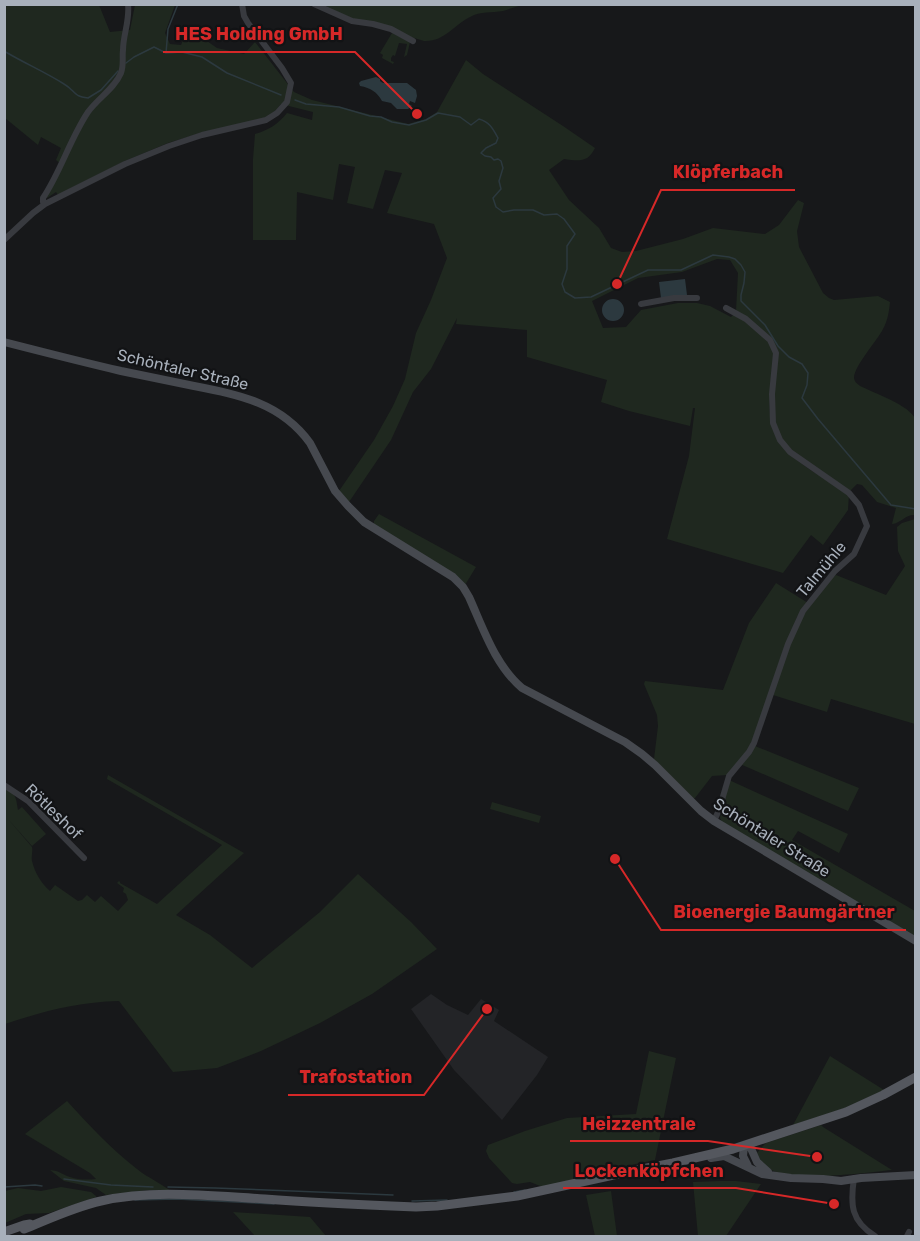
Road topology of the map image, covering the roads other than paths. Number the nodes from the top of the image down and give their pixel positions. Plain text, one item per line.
1 (128, 4) edge
2 (242, 4) edge
3 (314, 4) edge
4 (413, 41) dead end
5 (44, 204) junction
6 (4, 240) edge
7 (697, 298) dead end
8 (641, 304) dead end
9 (726, 308) dead end
10 (4, 342) edge
11 (4, 785) edge
12 (714, 821) junction
13 (84, 858) dead end
14 (915, 941) edge
15 (915, 1077) edge
16 (768, 1138) junction
17 (746, 1145) junction
18 (754, 1156) junction
19 (673, 1163) junction
20 (748, 1166) junction
21 (915, 1175) edge
22 (774, 1176) junction
23 (854, 1178) junction
24 (35, 1224) junction
25 (24, 1229) dead end
26 (4, 1232) edge
27 (875, 1236) edge

1 - 5 street
2 - 5 street
3 - 4 street
5 - 6 street
7 - 8 street
9 - 12 street, Talmühle
10 - 12 street, Schöntaler Straße
11 - 13 street, Rötleshof
12 - 14 street, Schöntaler Straße
15 - 16 main road
16 - 17 main road
16 - 18 street
17 - 18 street
17 - 19 main road
17 - 20 street
18 - 22 street
19 - 20 street
19 - 24 main road
20 - 22 street
21 - 23 street
22 - 23 street
23 - 27 street
24 - 25 main road
24 - 26 main road

